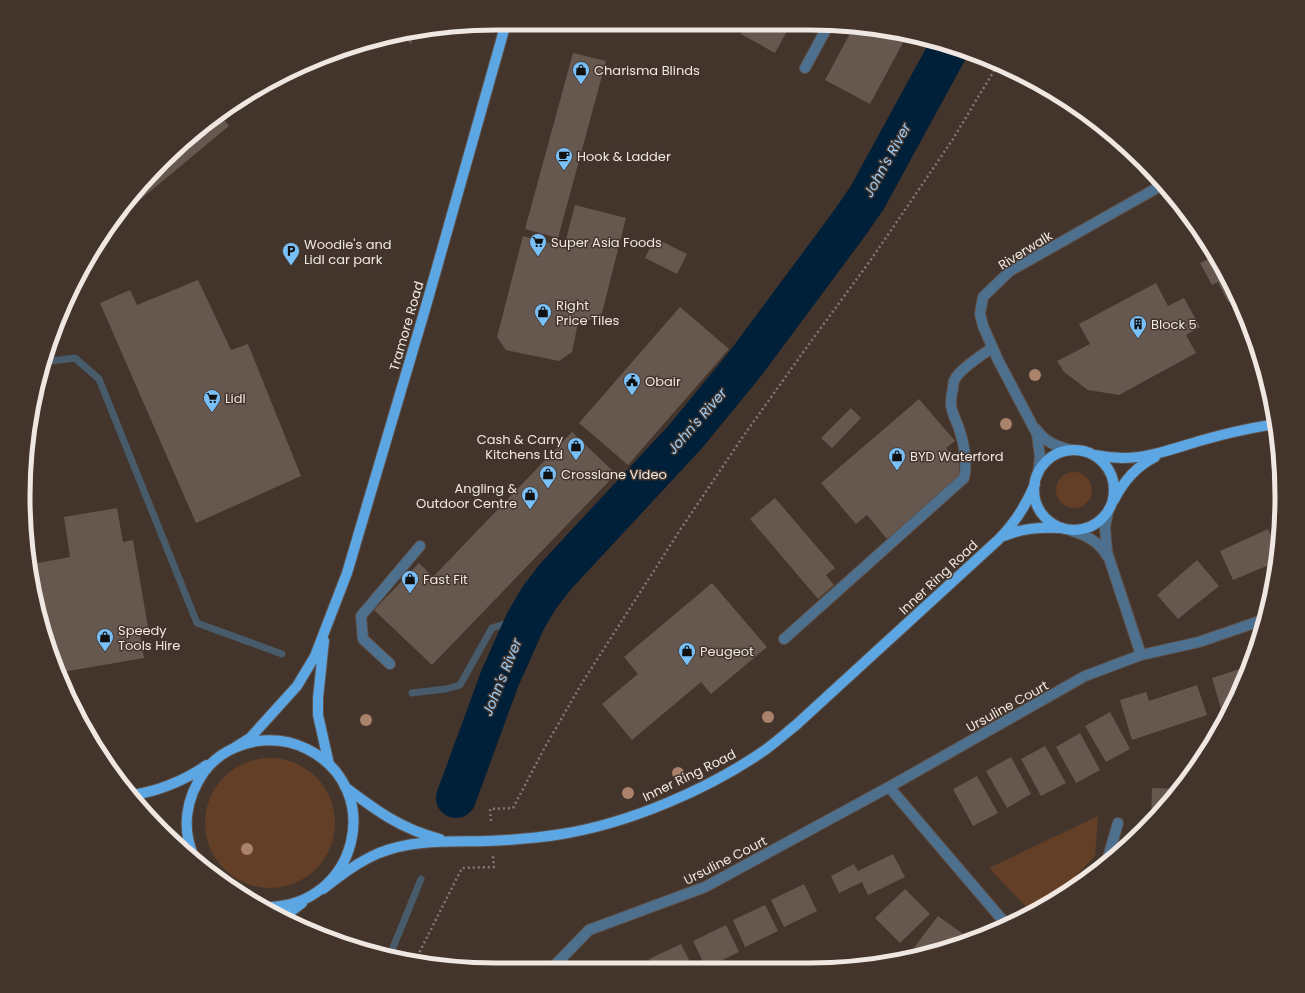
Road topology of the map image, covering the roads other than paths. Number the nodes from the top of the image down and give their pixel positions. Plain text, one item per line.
1 (504, 30) edge
2 (825, 31) edge
3 (805, 68) dead end
4 (1158, 188) edge
5 (992, 348) junction
6 (1032, 424) junction
7 (1269, 425) edge
8 (1072, 450) junction
9 (1162, 453) junction
10 (1091, 454) junction
11 (1038, 474) junction
12 (1034, 484) junction
13 (1110, 508) junction
14 (1061, 528) junction
15 (1072, 531) junction
16 (998, 540) junction
17 (420, 546) dead end
18 (1110, 563) junction
19 (1257, 622) edge
20 (325, 633) junction
21 (784, 639) dead end
22 (1141, 655) junction
23 (390, 664) dead end
24 (234, 748) junction
25 (219, 756) junction
26 (329, 764) junction
27 (345, 787) junction
28 (889, 787) junction
29 (138, 794) edge
30 (1118, 823) dead end
31 (454, 841) junction
32 (190, 848) edge
33 (1109, 852) edge
34 (323, 888) junction
35 (310, 897) junction
36 (275, 907) edge
37 (288, 914) edge
38 (1003, 920) edge
39 (557, 963) edge

1 - 20 main road, Tramore Road
2 - 3 street
4 - 5 street, Riverwalk
5 - 6 street, Riverwalk
5 - 21 street
6 - 8 street
6 - 11 street
7 - 9 main road
8 - 10 main road
8 - 11 main road
9 - 10 main road
9 - 13 main road
10 - 13 main road
11 - 12 main road
12 - 14 main road
12 - 16 main road, Inner Ring Road
13 - 15 main road
13 - 18 street
14 - 15 main road
14 - 16 main road, Inner Ring Road
15 - 18 street
16 - 31 main road, Inner Ring Road
17 - 23 street
18 - 22 street
19 - 22 street, Ursuline Court
20 - 24 main road, Tramore Road
20 - 26 main road, Tramore Road
22 - 28 street, Ursuline Court
24 - 25 main road
24 - 26 main road
25 - 29 main road
25 - 32 main road
26 - 27 main road
27 - 31 main road
27 - 34 main road
28 - 38 street
28 - 39 street, Ursuline Court
30 - 33 street
31 - 34 main road, Inner Ring Road
34 - 35 main road
35 - 36 main road
35 - 37 main road

